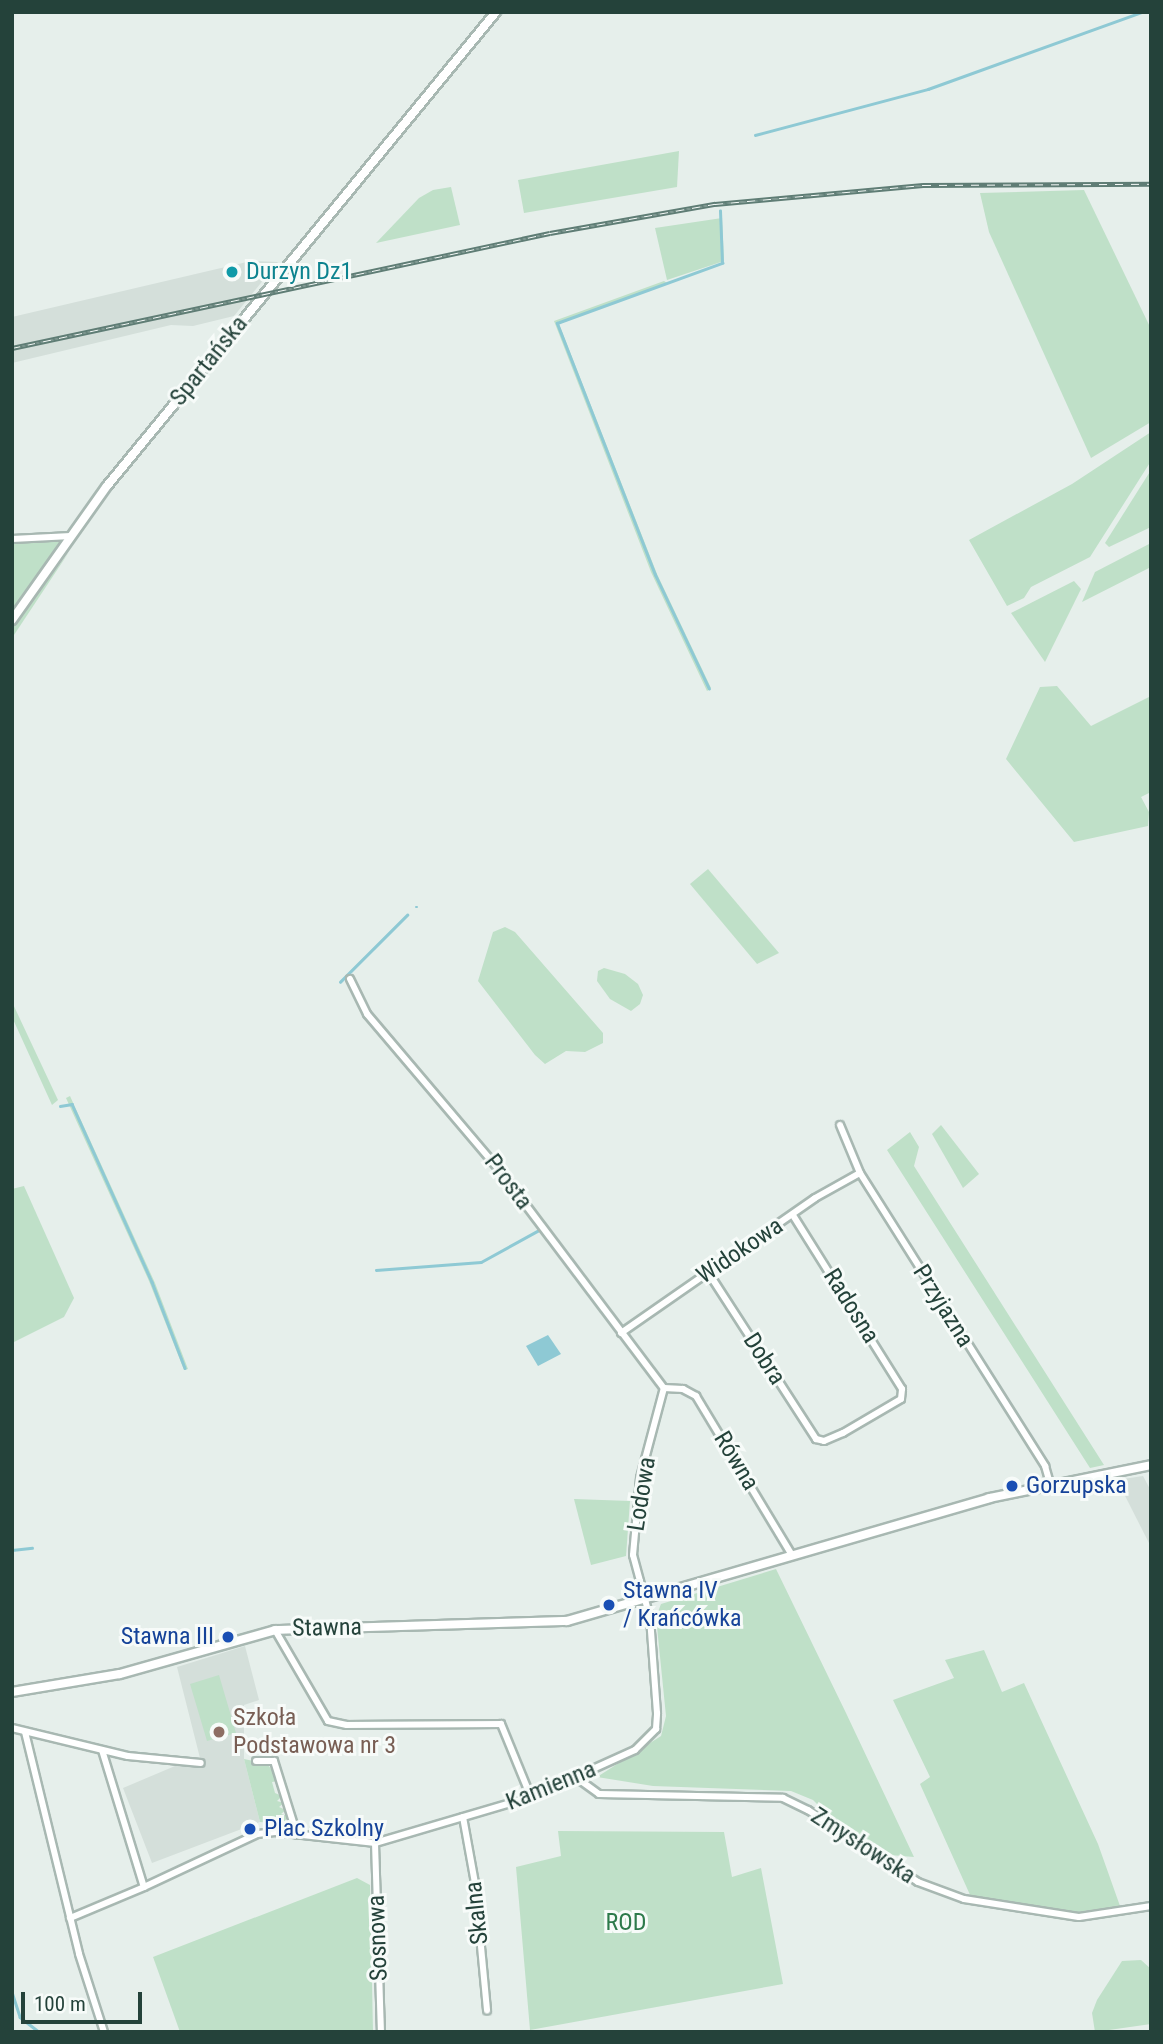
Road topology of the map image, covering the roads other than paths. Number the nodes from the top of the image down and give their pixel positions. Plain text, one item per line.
1 (496, 12) edge
2 (71, 536) junction
3 (12, 539) edge
4 (12, 620) edge
5 (350, 979) dead end
6 (841, 1125) dead end
7 (860, 1172) junction
8 (793, 1215) junction
9 (708, 1272) junction
10 (621, 1333) junction
11 (664, 1388) junction
12 (824, 1441) joint
13 (1151, 1465) edge
14 (1050, 1484) junction
15 (792, 1555) junction
16 (646, 1601) junction
17 (275, 1630) junction
18 (12, 1692) edge
19 (12, 1728) edge
20 (25, 1732) junction
21 (102, 1750) junction
22 (256, 1761) dead end
23 (201, 1763) dead end
24 (577, 1778) junction
25 (531, 1797) junction
26 (463, 1817) junction
27 (297, 1835) junction
28 (375, 1843) junction
29 (144, 1887) junction
30 (1151, 1906) edge
31 (70, 1918) junction
32 (487, 2010) dead end
33 (104, 2032) edge
34 (381, 2032) edge

1 - 2 street, Spartańska
2 - 3 street
2 - 4 street, Spartańska
5 - 10 street, Prosta
6 - 7 street, Przyjazna
7 - 8 street, Widokowa
7 - 14 street, Przyjazna
8 - 9 street, Widokowa
8 - 12 street, Radosna
9 - 10 street, Widokowa
9 - 12 street, Dobra
10 - 11 street, Prosta
11 - 15 street, Równa
11 - 16 street, Lodowa
13 - 14 street
14 - 15 street
15 - 16 street
16 - 17 street, Stawna
16 - 24 street, Kamienna
17 - 18 street, Stawna
17 - 25 street
19 - 20 street
20 - 21 street
20 - 31 street
21 - 23 street
21 - 29 street
22 - 27 street
24 - 25 street, Kamienna
24 - 30 street, Zmysłowska
25 - 26 street, Kamienna
26 - 28 street, Kamienna
26 - 32 street, Skalna
27 - 28 street, Kamienna
27 - 29 street, Kamienna
28 - 34 street, Sosnowa
29 - 31 street, Kamienna
31 - 33 street

